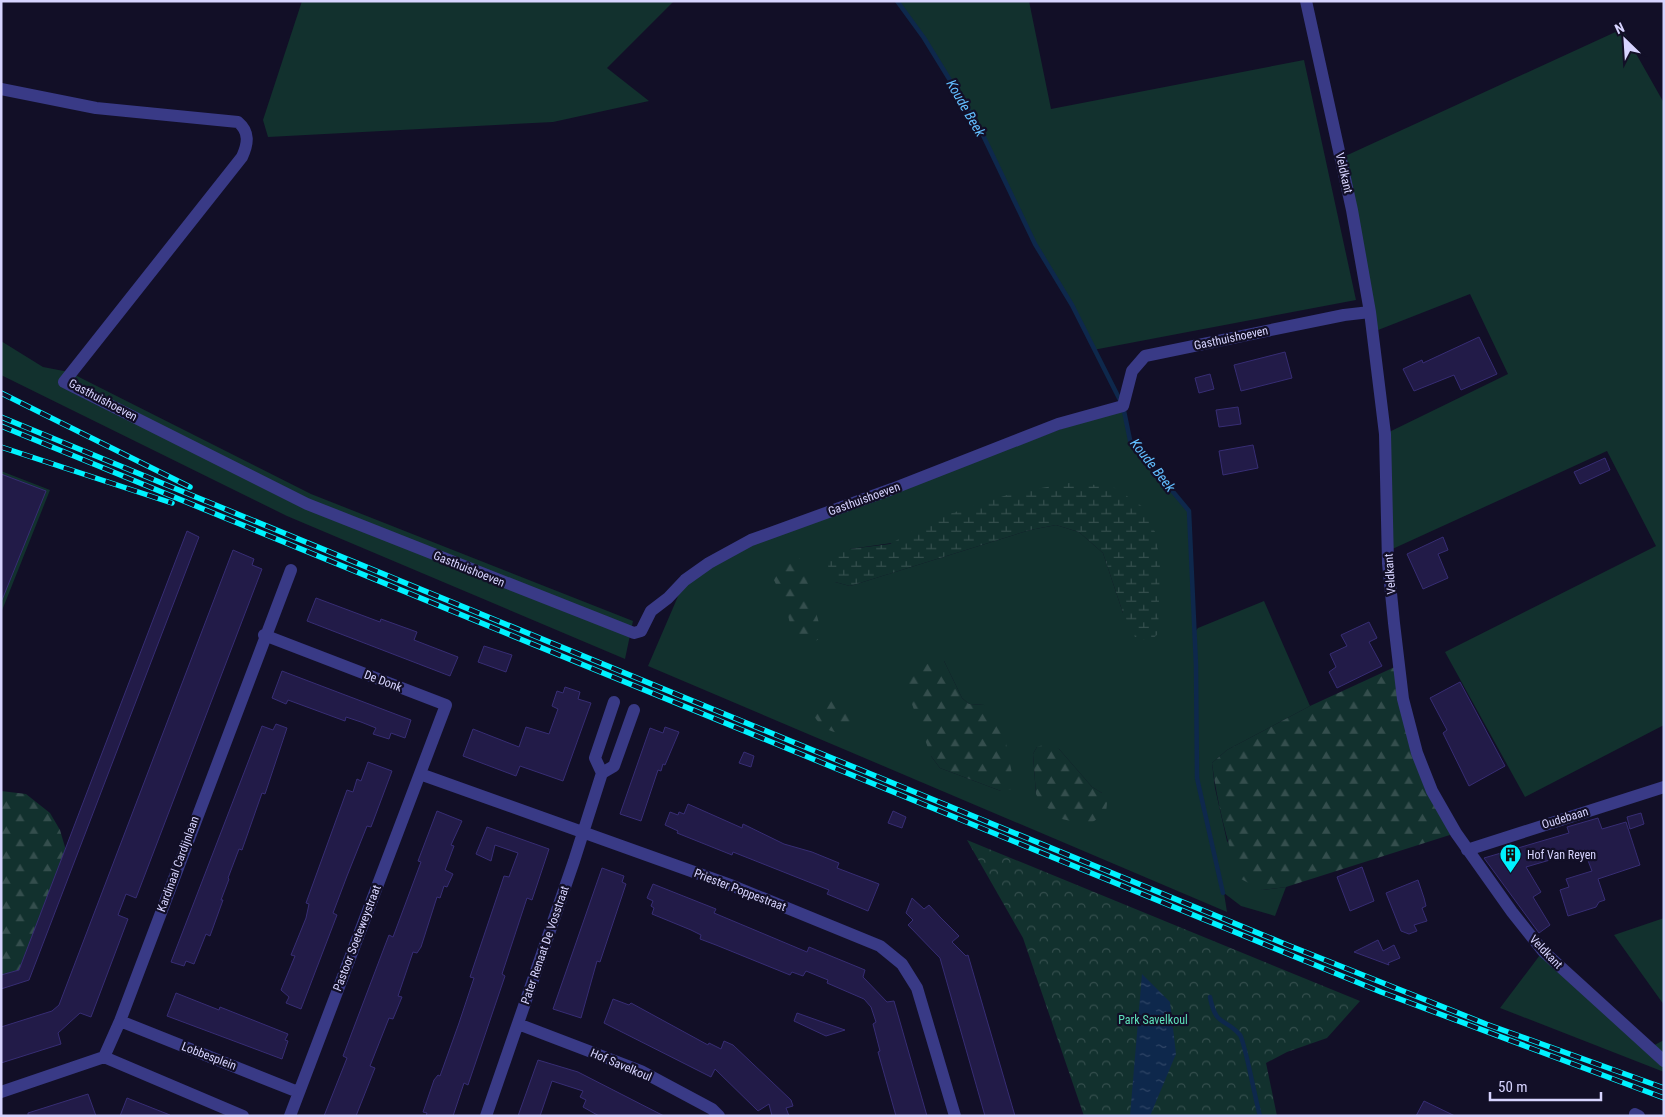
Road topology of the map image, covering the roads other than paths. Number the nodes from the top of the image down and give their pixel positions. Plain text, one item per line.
1 (1306, 1) edge
2 (1, 89) edge
3 (1370, 312) junction
4 (291, 570) dead end
5 (264, 635) junction
6 (614, 702) dead end
7 (634, 710) dead end
8 (425, 761) joint
9 (420, 774) junction
10 (602, 774) junction
11 (1664, 787) edge
12 (584, 831) junction
13 (1467, 850) junction
14 (120, 1021) junction
15 (518, 1024) junction
16 (104, 1057) junction
17 (1664, 1061) edge
18 (1, 1092) edge
19 (298, 1092) junction
20 (243, 1116) edge
21 (290, 1116) edge
22 (486, 1116) edge
23 (719, 1116) edge
24 (955, 1116) edge

1 - 3 street, Veldkant
2 - 3 street, Gasthuishoeven
3 - 13 street, Veldkant
4 - 5 street, Kardinaal Cardijnlaan
5 - 8 street, De Donk
5 - 14 street, Kardinaal Cardijnlaan
6 - 10 street, Pater Renaat De Vosstraat
7 - 10 street, Pater Renaat De Vosstraat
8 - 9 street, Pastoor Soeteweystraat
9 - 12 street, Priester Poppestraat
9 - 19 street, Pastoor Soeteweystraat
10 - 12 street, Pater Renaat De Vosstraat
11 - 13 street, Oudebaan
12 - 15 street, Pater Renaat De Vosstraat
12 - 24 street, Priester Poppestraat
13 - 17 street, Veldkant
14 - 16 street, Kardinaal Cardijnlaan
14 - 19 street, Lobbesplein
15 - 22 street, Pater Renaat De Vosstraat
15 - 23 street, Hof Savelkoul
16 - 18 street
16 - 20 street
19 - 21 street, Pastoor Soeteweystraat

